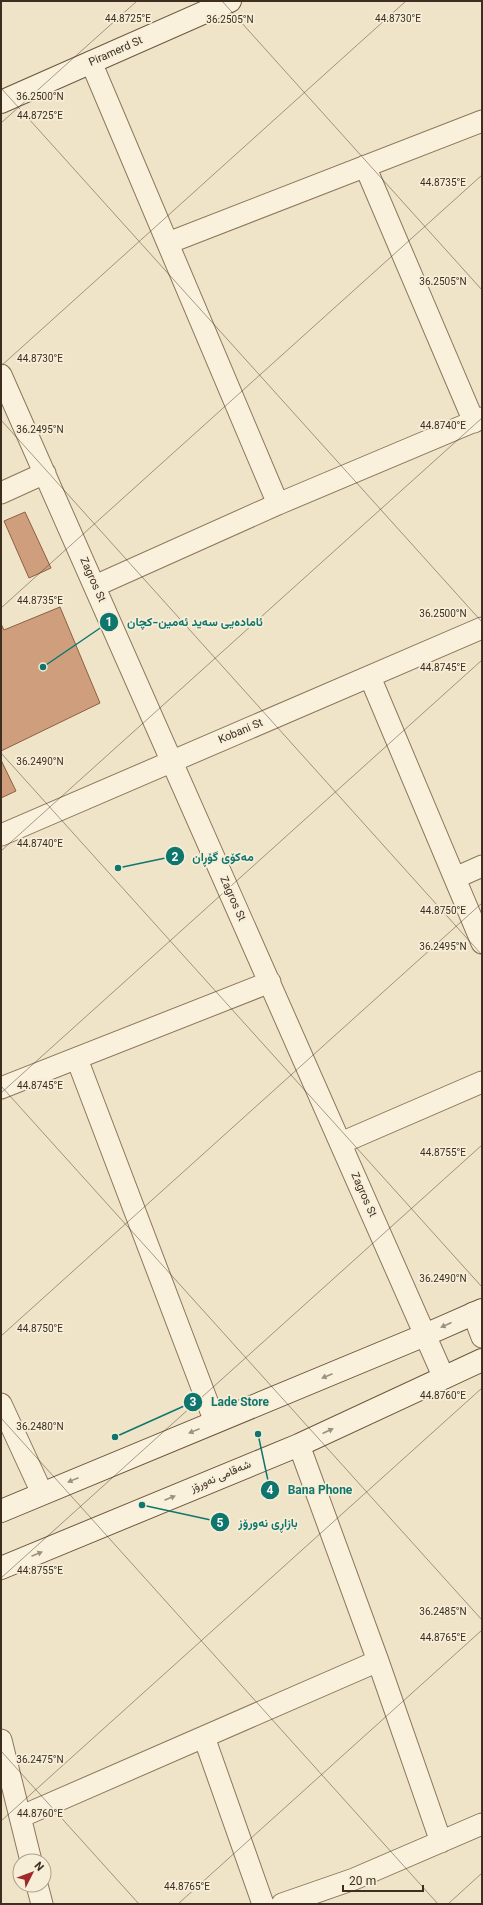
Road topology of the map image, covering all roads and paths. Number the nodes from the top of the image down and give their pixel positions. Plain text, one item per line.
1 (230, 1) edge
2 (91, 62) junction
3 (1, 102) edge
4 (482, 121) edge
5 (364, 166) junction
6 (168, 243) junction
7 (1, 375) edge
8 (478, 420) edge
9 (44, 474) junction
10 (1, 493) edge
11 (278, 504) junction
12 (95, 586) junction
13 (482, 628) edge
14 (370, 677) junction
15 (170, 762) junction
16 (1, 835) edge
17 (482, 866) edge
18 (454, 878) junction
19 (482, 943) edge
20 (270, 982) junction
21 (77, 1059) junction
22 (482, 1082) edge
23 (1, 1088) edge
24 (341, 1143) junction
25 (478, 1311) edge
26 (425, 1335) junction
27 (482, 1337) edge
28 (482, 1360) edge
29 (444, 1378) junction
30 (1, 1404) edge
31 (215, 1422) junction
32 (299, 1445) junction
33 (42, 1493) junction
34 (1, 1511) edge
35 (1, 1568) edge
36 (378, 1661) junction
37 (204, 1737) junction
38 (1, 1740) edge
39 (20, 1817) junction
40 (482, 1824) edge
41 (441, 1842) junction
42 (29, 1853) edge
43 (39, 1893) edge
44 (42, 1904) edge
45 (263, 1904) edge
46 (282, 1904) edge

1 - 2 main road, Piramerd St
2 - 3 main road, Piramerd St
2 - 6 street
4 - 5 street
5 - 6 street
5 - 8 street
6 - 11 street
7 - 9 street, Zagros St
8 - 11 street
9 - 10 street
9 - 12 street, Zagros St
11 - 12 street
12 - 15 street, Zagros St
13 - 14 street, Kobani St
14 - 15 street, Kobani St
14 - 18 street
15 - 16 street, Kobani St
15 - 20 street, Zagros St
17 - 18 street
18 - 19 street
20 - 21 street
20 - 24 street, Zagros St
21 - 23 street
21 - 31 street
22 - 24 street
24 - 26 street, Zagros St
25 -> 26 main road
25 - 27 street
26 - 29 street, Zagros St
26 -> 31 main road
28 - 29 main road, شەقامی نەورۆز
32 -> 29 main road, شەقامی نەورۆز
30 - 33 street
31 -> 33 main road
35 -> 32 main road, شەقامی نەورۆز
32 - 36 street
33 - 34 main road
36 - 37 street
36 - 41 street
37 - 39 street
37 - 45 street
38 - 39 street
39 - 42 street
40 - 41 street
41 - 46 street
43 - 44 street

